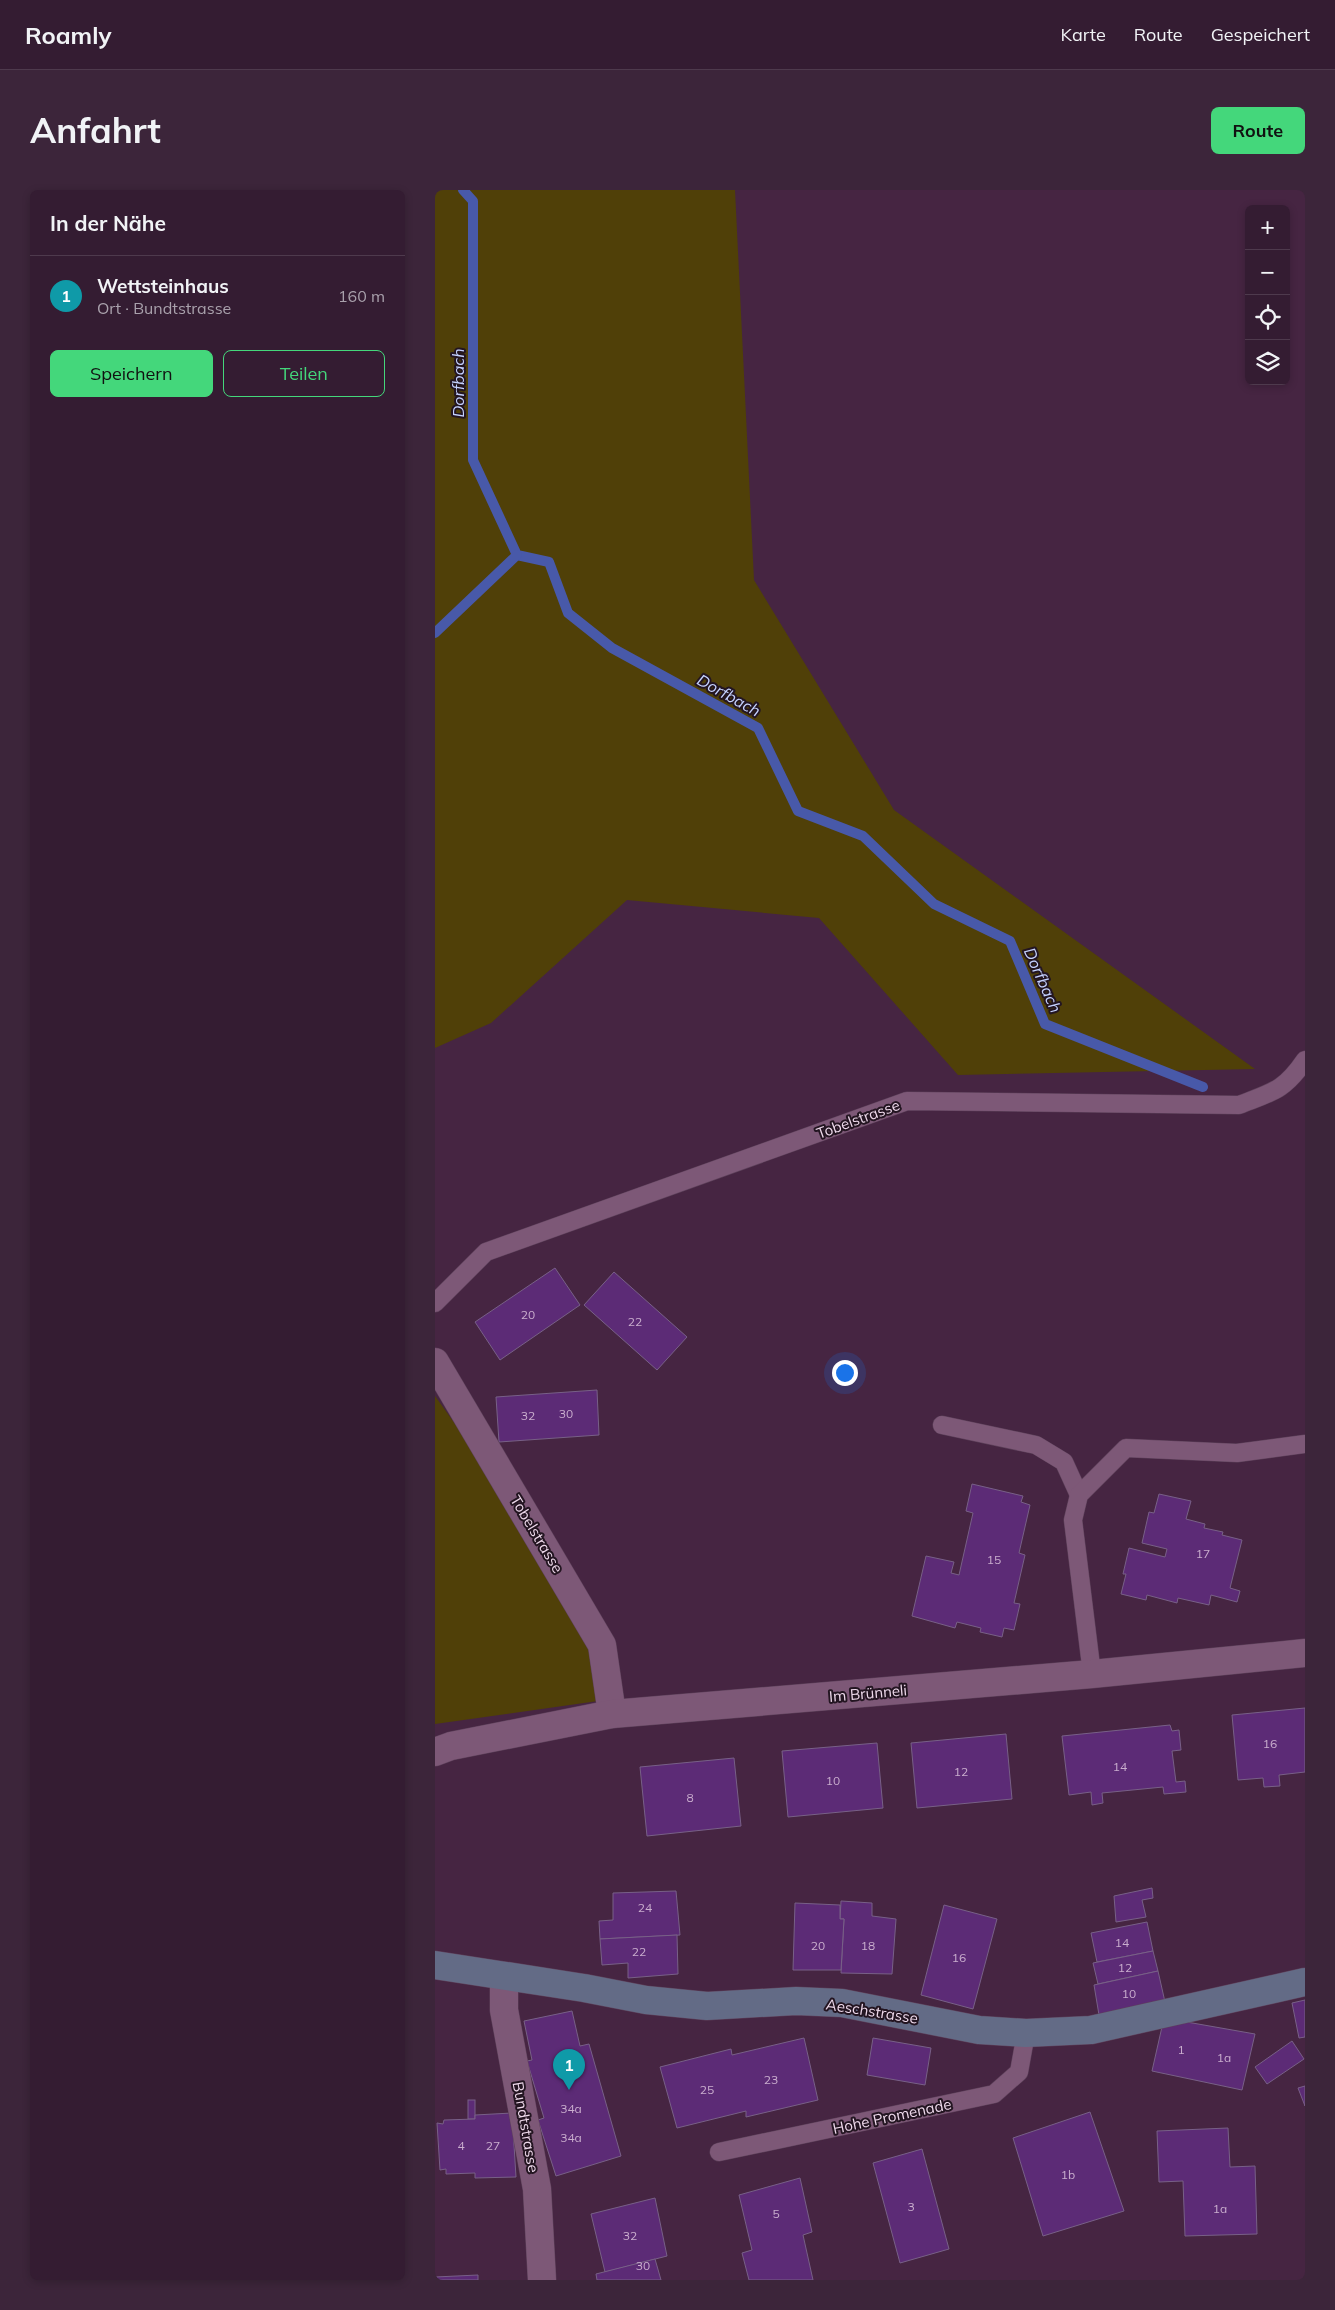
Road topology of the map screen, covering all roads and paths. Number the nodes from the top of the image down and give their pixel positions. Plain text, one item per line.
1 (1305, 1060) edge
2 (435, 1303) edge
3 (435, 1362) edge
4 (942, 1426) dead end
5 (1305, 1444) edge
6 (1079, 1495) junction
7 (1305, 1653) edge
8 (1092, 1674) junction
9 (612, 1714) junction
10 (435, 1752) edge
11 (435, 1965) edge
12 (504, 1976) junction
13 (1305, 1982) edge
14 (1026, 2033) junction
15 (719, 2152) dead end
16 (542, 2280) edge

1 - 2 lane, Tobelstrasse
3 - 9 street, Tobelstrasse
4 - 6 lane
5 - 6 lane
6 - 8 lane
7 - 8 street, Im Brünneli
8 - 9 street, Im Brünneli
9 - 10 street, Im Brünneli
11 - 12 main road, Aeschstrasse
12 - 14 main road, Aeschstrasse
12 - 16 street, Bundtstrasse
13 - 14 main road, Aeschstrasse
14 - 15 lane, Hohe Promenade

